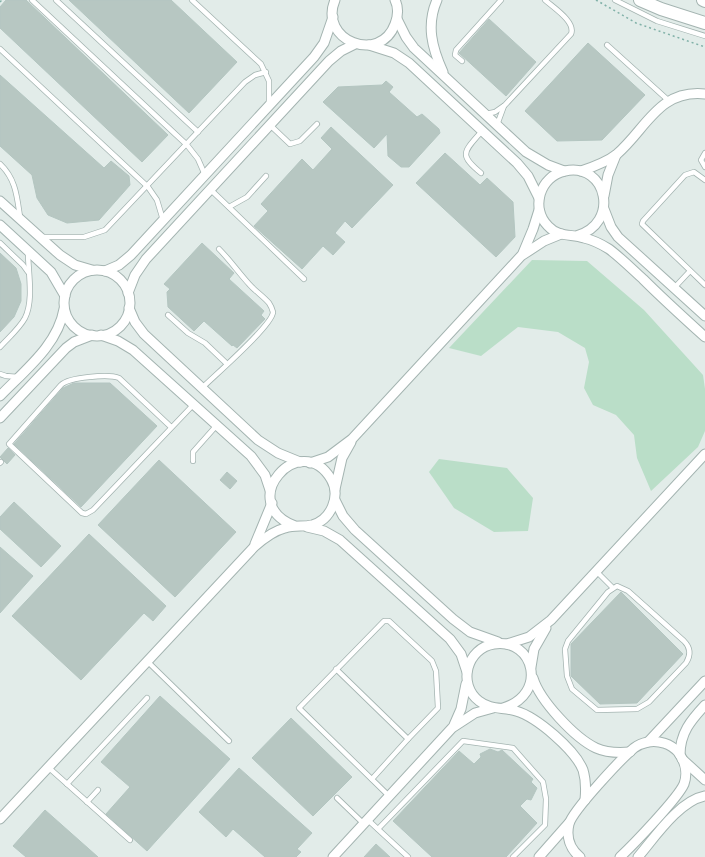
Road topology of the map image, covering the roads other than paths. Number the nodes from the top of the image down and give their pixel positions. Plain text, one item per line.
1 (32, 0) edge
2 (56, 0) edge
3 (192, 0) edge
4 (395, 0) edge
5 (437, 0) edge
6 (501, 0) edge
7 (545, 0) edge
8 (614, 0) edge
9 (640, 0) edge
10 (334, 1) edge
11 (333, 17) junction
12 (397, 19) junction
13 (705, 23) edge
14 (705, 36) edge
15 (355, 44) junction
16 (369, 45) junction
17 (607, 45) dead end
18 (0, 49) edge
19 (462, 61) dead end
20 (266, 72) junction
21 (446, 77) junction
22 (705, 94) edge
23 (669, 101) junction
24 (269, 105) junction
25 (505, 105) junction
26 (486, 114) junction
27 (317, 124) dead end
28 (270, 125) junction
29 (497, 125) junction
30 (482, 131) junction
31 (198, 132) junction
32 (187, 145) junction
33 (705, 153) edge
34 (617, 154) junction
35 (0, 164) edge
36 (705, 167) edge
37 (564, 171) junction
38 (580, 172) junction
39 (481, 173) dead end
40 (205, 175) junction
41 (266, 176) dead end
42 (705, 180) edge
43 (148, 187) junction
44 (211, 190) junction
45 (604, 197) junction
46 (539, 198) junction
47 (0, 201) edge
48 (229, 207) junction
49 (604, 209) junction
50 (539, 210) junction
51 (21, 220) junction
52 (163, 220) junction
53 (2, 229) edge
54 (561, 234) junction
55 (576, 236) junction
56 (39, 237) junction
57 (0, 243) edge
58 (219, 249) dead end
59 (28, 250) junction
60 (521, 256) junction
61 (92, 270) junction
62 (105, 271) junction
63 (690, 271) junction
64 (28, 275) junction
65 (304, 279) dead end
66 (705, 285) edge
67 (674, 288) junction
68 (128, 293) junction
69 (65, 296) junction
70 (130, 308) junction
71 (64, 309) junction
72 (168, 315) dead end
73 (705, 316) edge
74 (97, 335) junction
75 (705, 337) edge
76 (0, 347) edge
77 (226, 363) junction
78 (0, 374) edge
79 (18, 377) junction
80 (202, 388) junction
81 (0, 396) edge
82 (194, 404) junction
83 (0, 418) edge
84 (217, 425) junction
85 (171, 427) junction
86 (352, 439) junction
87 (705, 454) edge
88 (193, 461) dead end
89 (305, 462) junction
90 (270, 490) junction
91 (335, 490) junction
92 (335, 500) junction
93 (272, 503) junction
94 (295, 526) junction
95 (305, 526) junction
96 (254, 547) junction
97 (596, 571) junction
98 (613, 588) junction
99 (551, 620) junction
100 (504, 644) junction
101 (147, 661) junction
102 (531, 667) junction
103 (336, 669) junction
104 (466, 675) junction
105 (532, 676) junction
106 (705, 681) edge
107 (148, 698) dead end
108 (705, 705) edge
109 (493, 708) junction
110 (503, 708) junction
111 (452, 728) junction
112 (408, 740) junction
113 (229, 741) dead end
114 (648, 742) junction
115 (630, 752) junction
116 (681, 757) junction
117 (48, 767) junction
118 (372, 779) junction
119 (705, 780) edge
120 (68, 784) junction
121 (98, 790) dead end
122 (390, 796) junction
123 (705, 796) edge
124 (337, 798) dead end
125 (585, 800) junction
126 (87, 802) junction
127 (0, 819) edge
128 (366, 822) junction
129 (569, 823) junction
130 (378, 830) junction
131 (130, 840) dead end
132 (336, 856) edge
133 (408, 857) edge
134 (513, 857) edge
135 (539, 857) edge
136 (580, 857) edge
137 (620, 857) edge
138 (638, 857) edge

1 - 32 lane
2 - 31 lane
3 - 20 lane
4 - 12 street
5 - 21 street
6 - 19 lane
7 - 25 lane
8 - 14 lane
9 - 13 street
10 - 11 street
11 - 15 street
11 - 24 street
12 - 16 street
12 - 21 street
15 - 16 street
15 - 28 street
16 - 30 street
17 - 23 lane
18 - 43 lane
20 - 24 lane
20 - 31 lane
21 - 26 street
22 - 23 street
23 - 34 street
24 - 40 street
25 - 26 lane
25 - 29 lane
26 - 29 street
27 - 28 lane
28 - 44 street
29 - 37 street
30 - 39 lane
30 - 46 street
31 - 32 lane
32 - 40 lane
32 - 43 lane
33 - 36 lane
34 - 38 street
34 - 45 street
35 - 51 lane
37 - 38 street
37 - 46 street
38 - 45 street
40 - 52 street
41 - 48 lane
42 - 63 lane
43 - 52 lane
43 - 56 lane
44 - 48 lane
44 - 68 street
45 - 49 street
46 - 50 street
47 - 51 street
48 - 65 lane
49 - 55 street
49 - 67 street
50 - 54 street
50 - 60 street
51 - 56 street
52 - 62 street
53 - 59 street
54 - 55 street
54 - 60 street
55 - 75 street
56 - 61 street
57 - 64 lane
58 - 77 lane
59 - 64 lane
59 - 69 street
60 - 86 street
61 - 62 street
61 - 69 street
62 - 68 street
63 - 66 lane
63 - 67 lane
64 - 76 lane
67 - 73 street
68 - 70 street
69 - 71 street
70 - 74 street
70 - 80 street
71 - 74 street
71 - 79 street
72 - 77 lane
74 - 82 street
74 - 83 street
77 - 80 lane
78 - 79 lane
79 - 81 street
80 - 89 street
82 - 84 street
82 - 85 lane
84 - 88 lane
84 - 90 street
85 - 85 lane
86 - 89 street
86 - 91 street
87 - 97 street
89 - 90 street
89 - 91 street
90 - 93 street
91 - 92 street
92 - 95 street
92 - 100 street
93 - 94 street
93 - 96 street
94 - 95 street
94 - 96 street
95 - 104 street
96 - 101 street
97 - 98 lane
97 - 99 street
98 - 98 lane
99 - 100 street
99 - 102 street
100 - 102 street
100 - 104 street
101 - 113 lane
101 - 117 street
102 - 105 street
103 - 112 lane
103 - 112 lane
103 - 118 lane
104 - 109 street
104 - 111 street
105 - 110 street
105 - 115 street
106 - 114 street
107 - 120 lane
108 - 116 street
109 - 110 street
109 - 111 street
110 - 125 street
111 - 122 street
112 - 118 lane
114 - 115 street
114 - 116 street
115 - 125 street
116 - 119 street
116 - 137 street
117 - 120 lane
117 - 127 street
118 - 122 lane
120 - 126 lane
121 - 126 lane
122 - 128 street
123 - 138 street
124 - 128 lane
125 - 129 street
126 - 131 lane
128 - 130 lane
128 - 132 street
129 - 135 street
129 - 136 street
130 - 133 lane
130 - 134 lane

